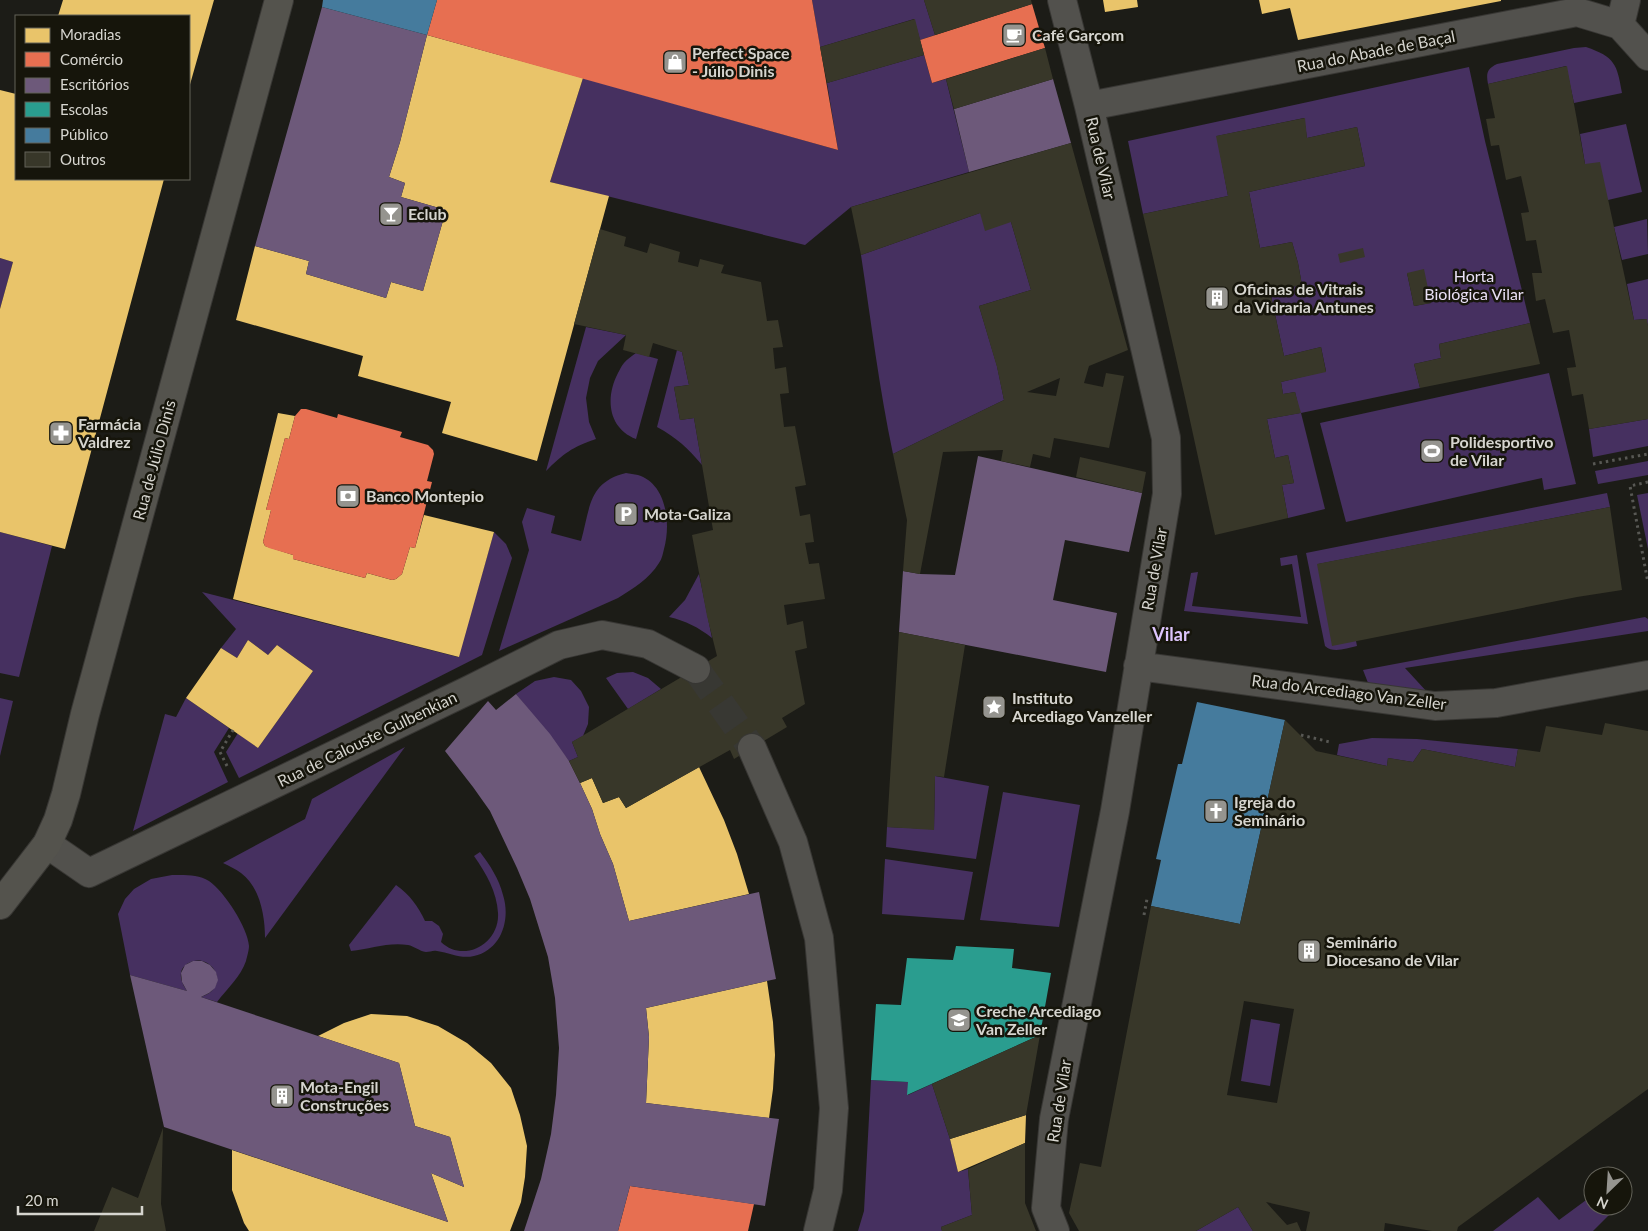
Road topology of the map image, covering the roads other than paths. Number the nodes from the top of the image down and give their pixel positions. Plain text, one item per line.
1 (279, 0) edge
2 (1062, 0) edge
3 (1623, 12) edge
4 (1648, 56) edge
5 (1089, 106) junction
6 (1138, 666) junction
7 (696, 669) tunnel mouth
8 (1648, 674) edge
9 (752, 748) tunnel mouth
10 (47, 844) junction
11 (0, 905) edge
12 (818, 1231) edge
13 (1055, 1231) edge

1 - 10 main road, Rua de Júlio Dinis
2 - 5 street, Rua de Vilar
3 - 4 street, Rua do Abade de Baçal
3 - 5 street, Rua do Abade de Baçal
5 - 6 street, Rua de Vilar
6 - 8 street, Rua do Arcediago Van Zeller
6 - 13 street, Rua de Vilar
7 - 10 street, Rua de Calouste Gulbenkian
9 - 12 street
10 - 11 main road, Rua de Júlio Dinis

